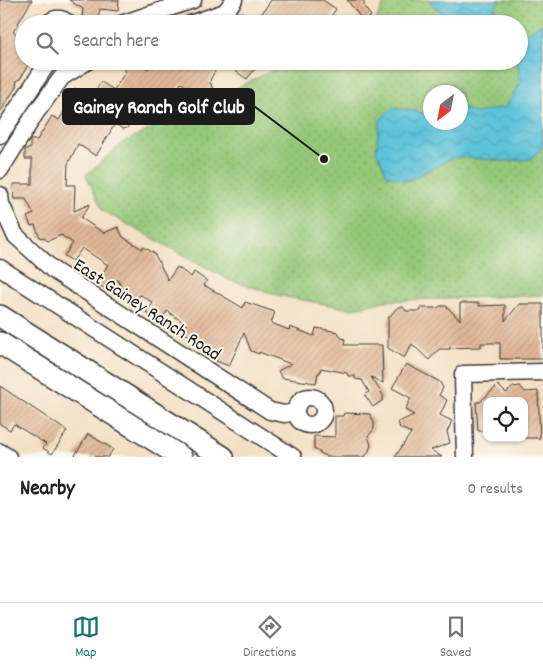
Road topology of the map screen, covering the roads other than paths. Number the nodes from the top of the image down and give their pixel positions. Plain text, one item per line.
1 (193, 0) edge
2 (234, 0) edge
3 (157, 15) edge
4 (216, 15) edge
5 (43, 70) edge
6 (74, 70) edge
7 (18, 108) junction
8 (33, 116) junction
9 (0, 135) edge
10 (0, 170) edge
11 (0, 201) edge
12 (0, 268) edge
13 (0, 316) edge
14 (0, 342) edge
15 (543, 372) edge
16 (296, 412) dead end
17 (0, 452) edge
18 (8, 457) edge
19 (181, 457) edge
20 (223, 457) edge
21 (292, 457) edge
22 (465, 457) edge

1 - 3 street
2 - 4 street
5 - 7 street
6 - 8 street
7 - 8 street
7 - 9 street
8 - 10 street
11 - 16 street, East Gainey Ranch Road
12 - 21 street
13 - 20 main road
14 - 19 main road
15 - 22 street
17 - 18 street

